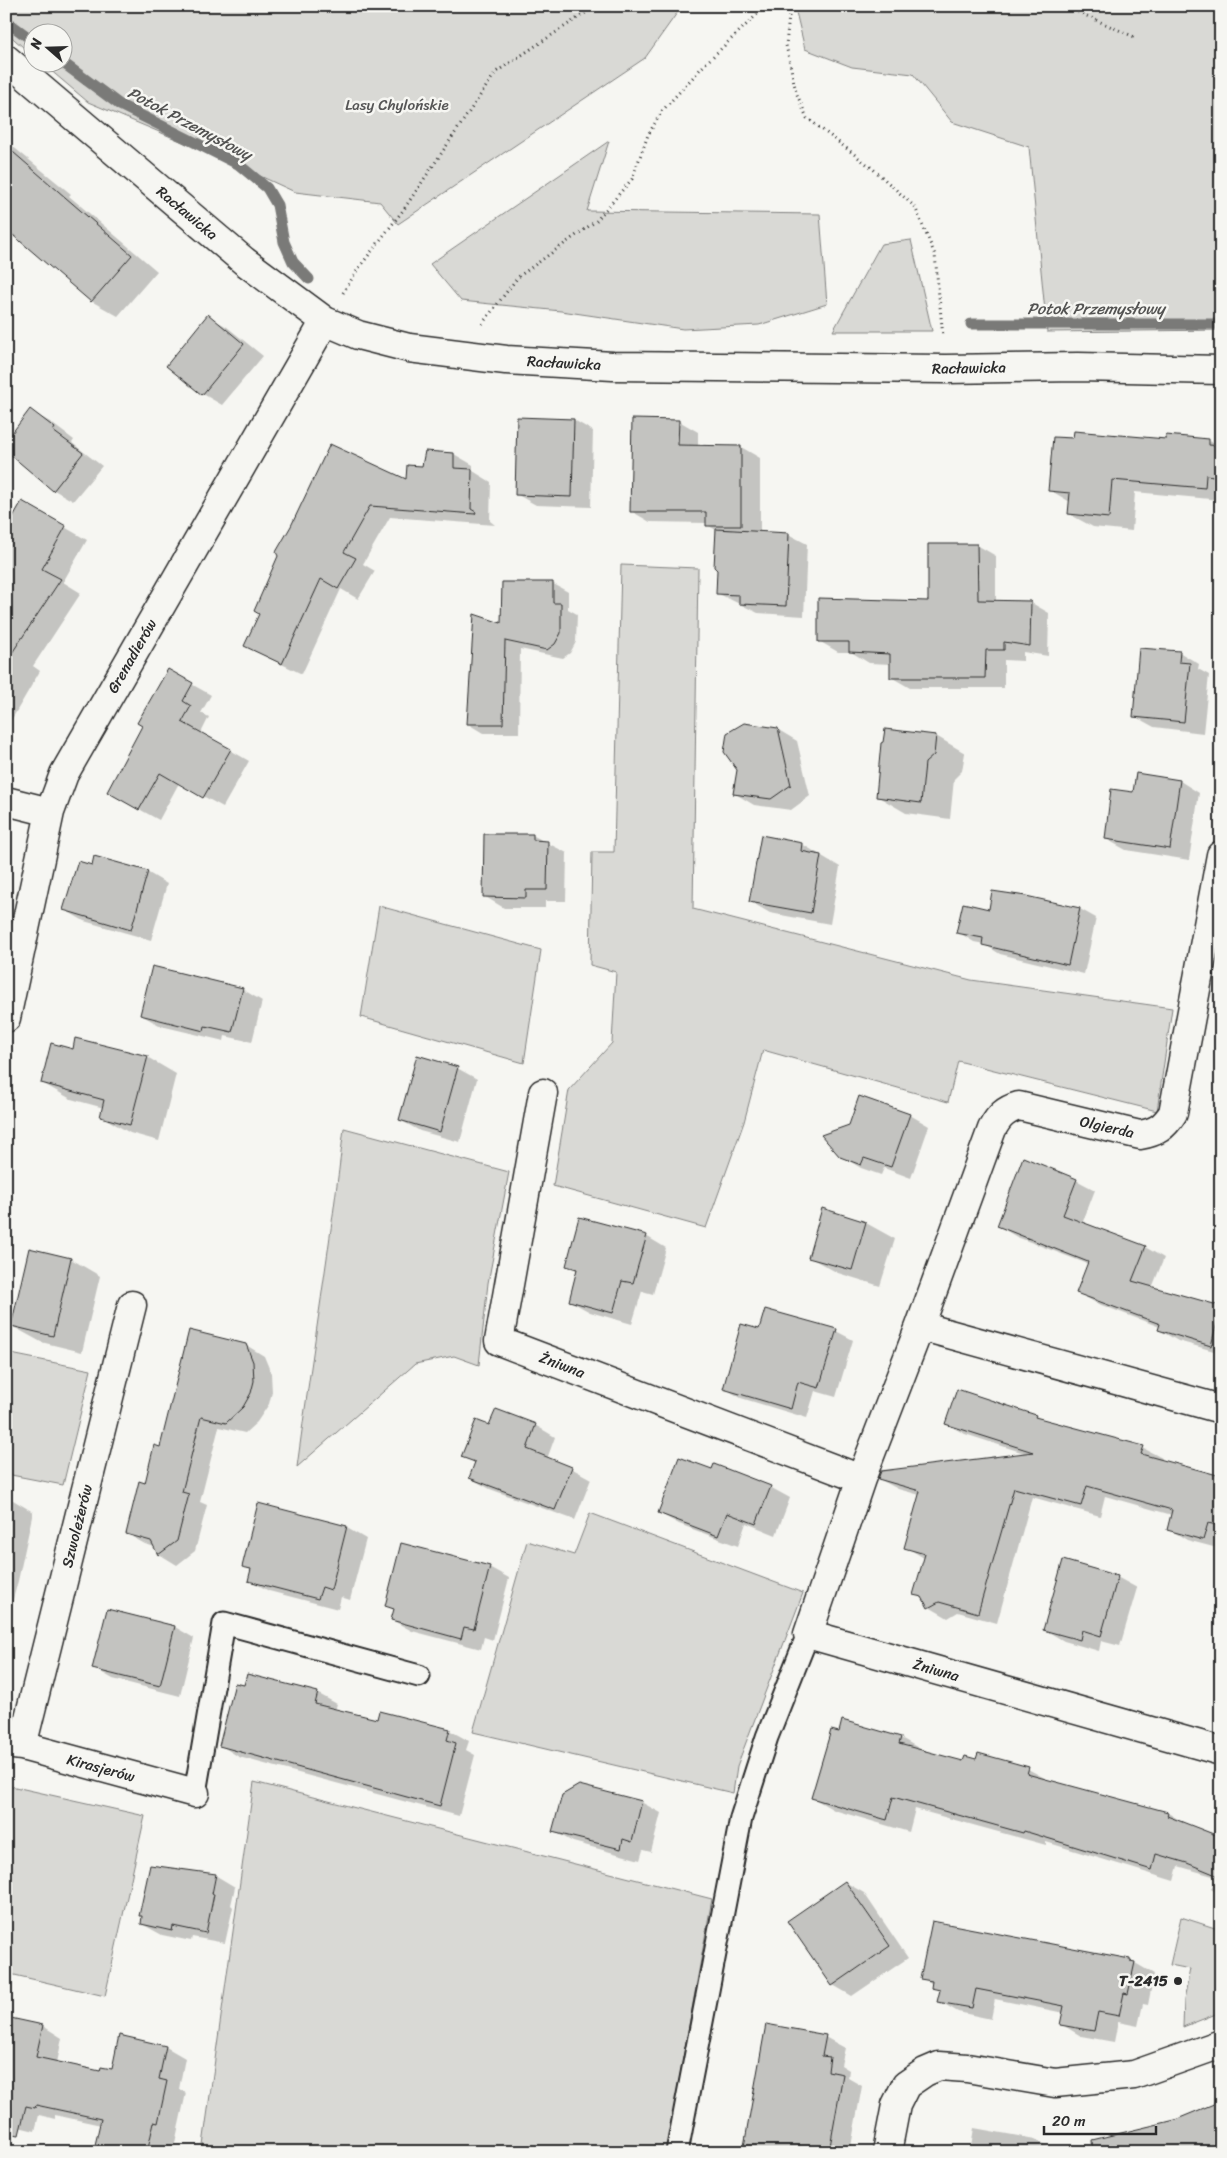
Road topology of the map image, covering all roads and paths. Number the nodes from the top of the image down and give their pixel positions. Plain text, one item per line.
1 (596, 6) edge
2 (766, 6) edge
3 (790, 6) edge
4 (1064, 6) edge
5 (1136, 38) dead end
6 (6, 59) edge
7 (326, 321) junction
8 (464, 355) junction
9 (946, 369) junction
10 (1221, 370) edge
11 (6, 801) edge
12 (50, 812) junction
13 (1221, 856) edge
14 (6, 1018) edge
15 (543, 1093) dead end
16 (132, 1305) dead end
17 (920, 1326) junction
18 (1221, 1409) edge
19 (861, 1479) junction
20 (808, 1634) junction
21 (419, 1676) dead end
22 (14, 1745) edge
23 (1221, 1751) edge
24 (195, 1794) joint
25 (1221, 2044) edge
26 (678, 2152) edge
27 (887, 2152) edge

1 - 7 path
2 - 8 path
3 - 9 path
4 - 5 path
6 - 7 street, Racławicka
7 - 8 street, Racławicka
7 - 12 street, Grenadierów
8 - 9 street, Racławicka
9 - 10 street, Racławicka
11 - 12 street
12 - 14 street, Grenadierów
13 - 17 street, Olgierda
15 - 19 street, Żniwna
16 - 22 street, Szwoleżerów
17 - 18 street
17 - 19 street
19 - 20 street
20 - 23 street, Żniwna
20 - 26 lane
21 - 24 lane
22 - 24 street, Kirasjerów
25 - 27 street

